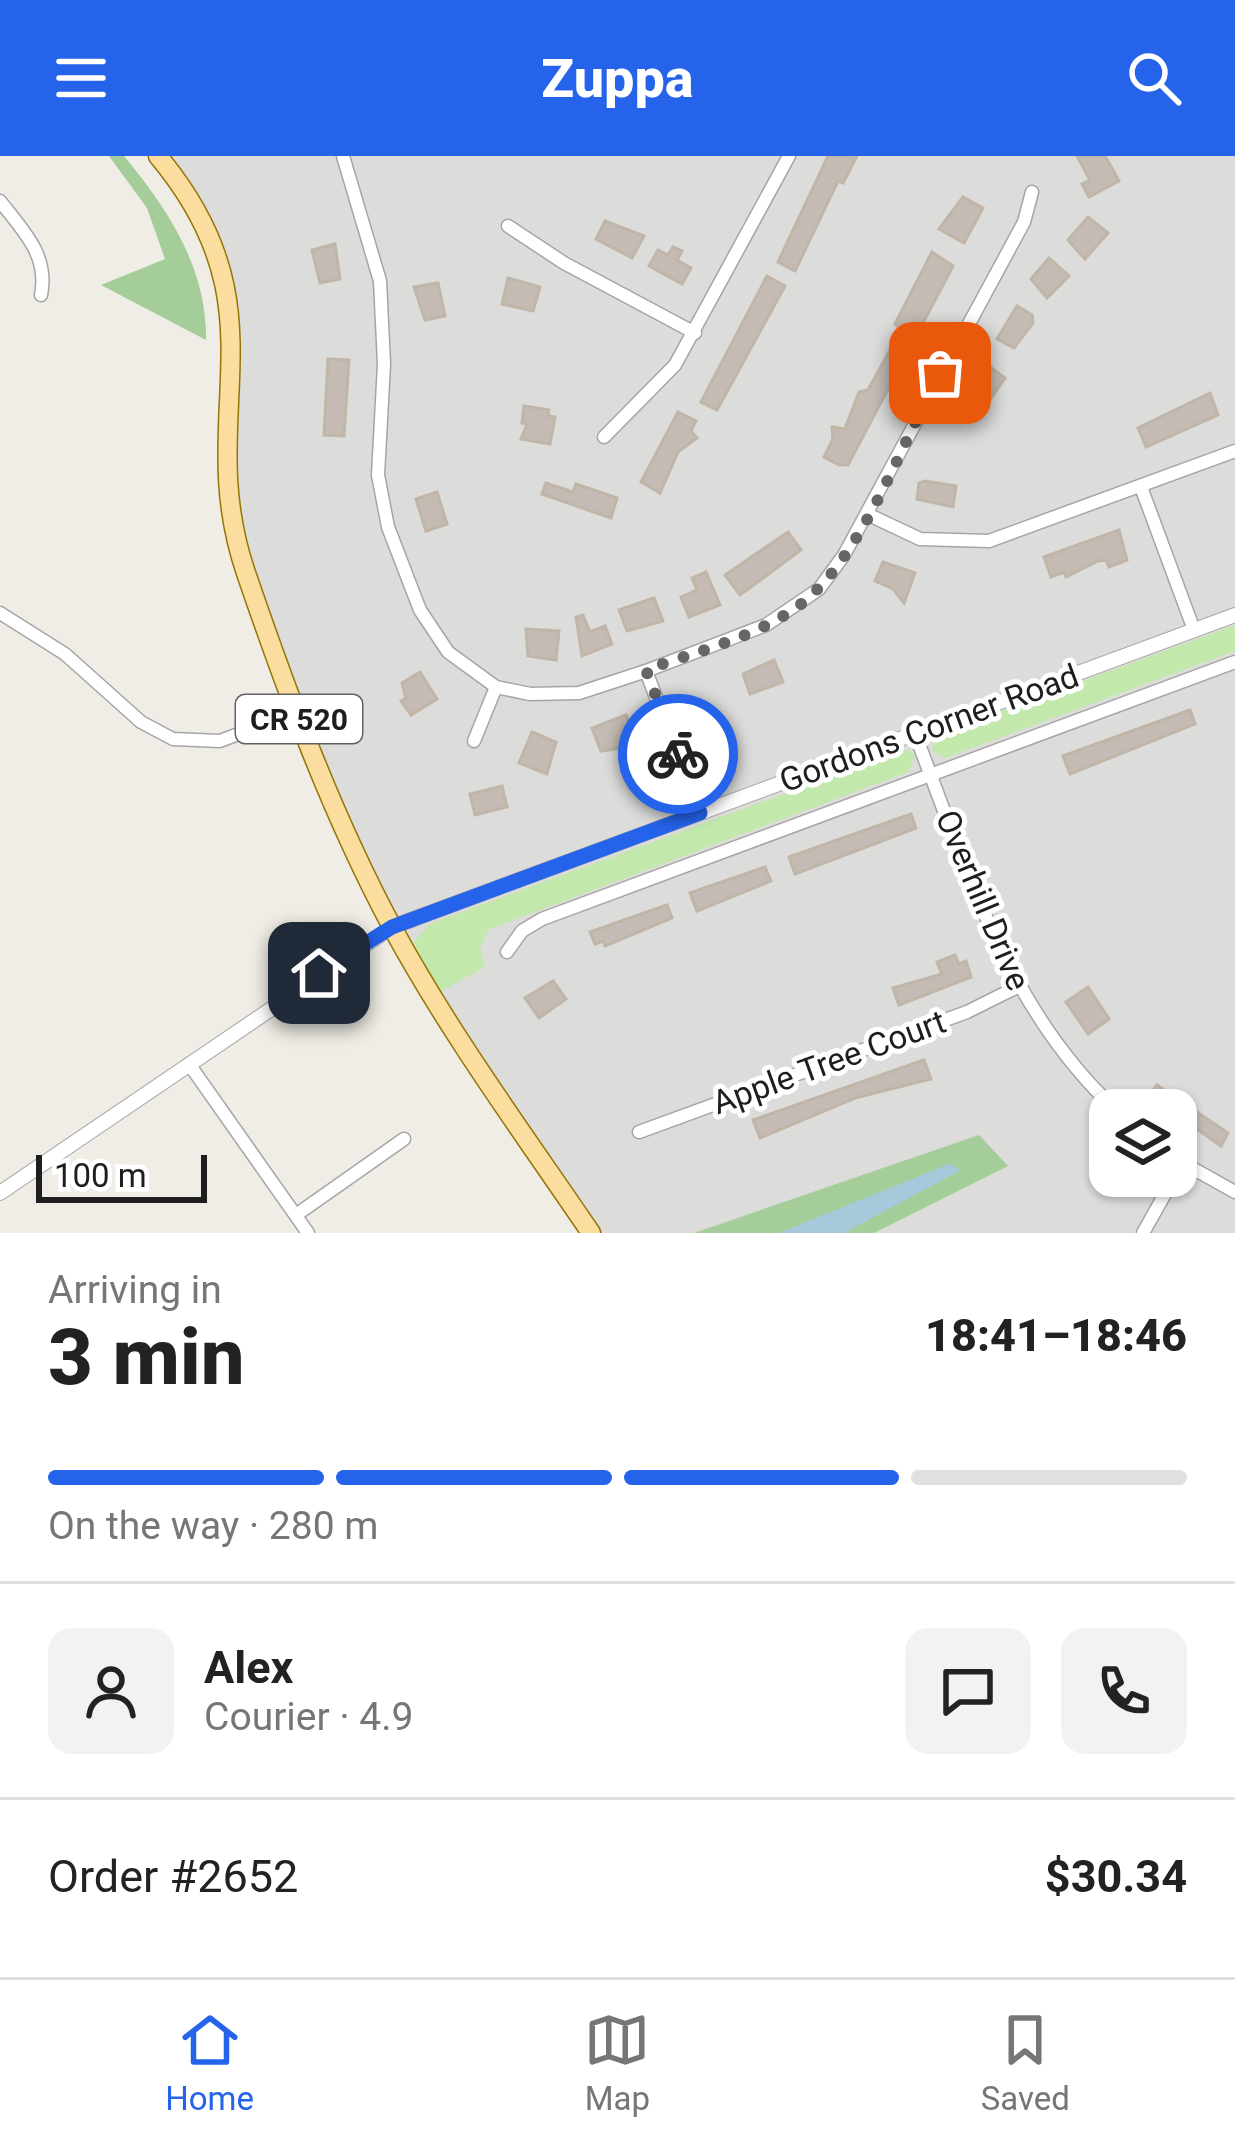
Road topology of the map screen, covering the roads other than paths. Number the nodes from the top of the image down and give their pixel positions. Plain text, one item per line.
1 (343, 156) edge
2 (789, 156) edge
3 (162, 158) edge
4 (1032, 192) dead end
5 (0, 201) edge
6 (508, 226) dead end
7 (41, 295) dead end
8 (695, 333) junction
9 (604, 437) dead end
10 (1235, 451) edge
11 (1141, 487) junction
12 (866, 514) junction
13 (0, 614) edge
14 (1235, 615) edge
15 (1194, 630) junction
16 (1235, 662) edge
17 (646, 670) junction
18 (496, 687) junction
19 (296, 712) junction
20 (915, 734) junction
21 (474, 741) dead end
22 (931, 775) junction
23 (700, 813) junction
24 (392, 927) junction
25 (507, 952) dead end
26 (1017, 987) junction
27 (189, 1064) junction
28 (1096, 1089) edge
29 (639, 1132) dead end
30 (404, 1138) dead end
31 (1197, 1176) edge
32 (1235, 1192) edge
33 (0, 1193) edge
34 (1162, 1197) edge
35 (296, 1215) junction
36 (308, 1233) edge
37 (591, 1233) edge
38 (1143, 1233) edge

1 - 18 street
2 - 8 street
3 - 19 main road, CR 520
4 - 12 street
5 - 7 street
6 - 8 street
8 - 9 street
10 - 11 street
11 - 12 street
11 - 15 street
12 - 17 street
13 - 19 street
14 - 15 street, Gordons Corner Road
15 - 20 street, Gordons Corner Road
16 - 22 street, Gordons Corner Road
17 - 18 street
17 - 23 street
18 - 21 street
19 - 24 main road, CR 520
20 - 22 street, Overhill Drive
20 - 23 street, Gordons Corner Road
22 - 25 street, Gordons Corner Road
22 - 26 street, Overhill Drive
23 - 24 street, Gordons Corner Road
24 - 27 street, Gordons Corner Road
24 - 37 main road, CR 520
26 - 28 street, Overhill Drive
26 - 29 street, Apple Tree Court
27 - 33 street, Gordons Corner Road
27 - 35 street
30 - 35 street
31 - 32 street
34 - 38 street
35 - 36 street

